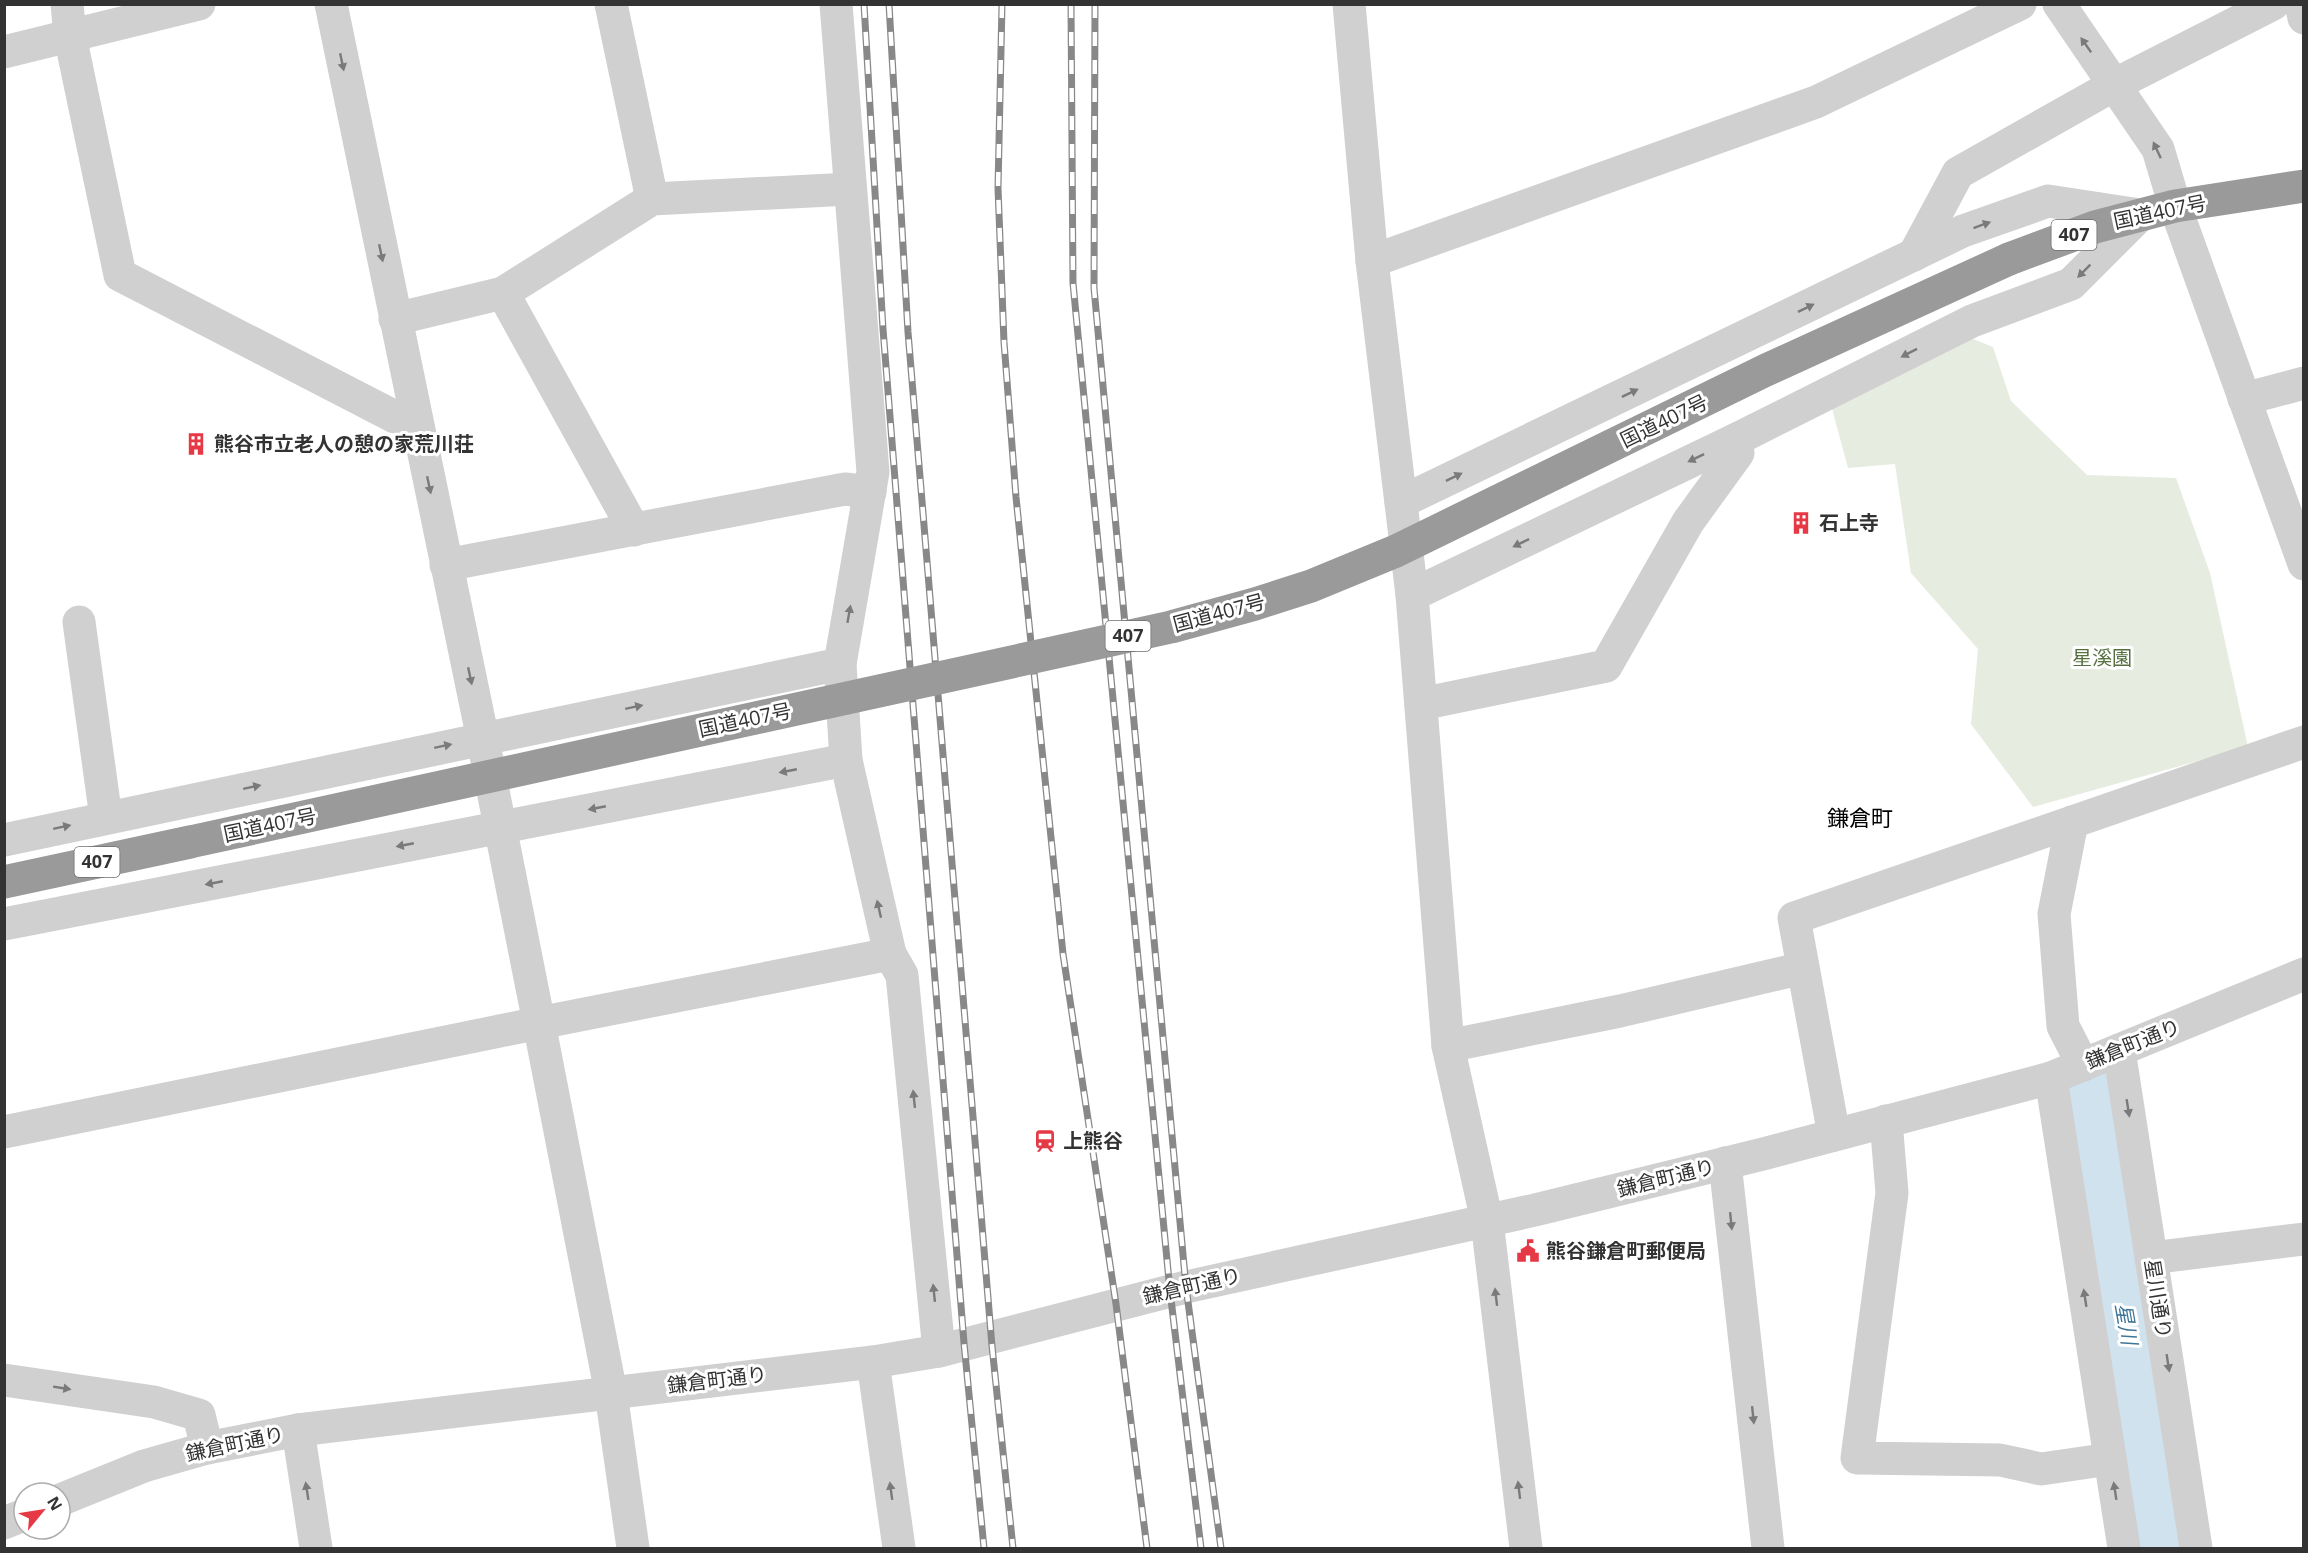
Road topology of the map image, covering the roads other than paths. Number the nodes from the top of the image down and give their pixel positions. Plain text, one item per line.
1 (199, 4) edge
2 (331, 4) edge
3 (611, 4) edge
4 (836, 4) edge
5 (1349, 4) edge
6 (2020, 4) edge
7 (2058, 4) edge
8 (2273, 4) edge
9 (2301, 4) edge
10 (2304, 18) edge
11 (68, 20) edge
12 (4, 52) edge
13 (2114, 85) junction
14 (2304, 186) edge
15 (850, 189) junction
16 (652, 199) junction
17 (2175, 206) junction
18 (2140, 215) junction
19 (1914, 255) junction
20 (1372, 261) junction
21 (503, 293) junction
22 (395, 319) junction
23 (2304, 383) edge
24 (2244, 399) junction
25 (416, 420) junction
26 (1735, 440) junction
27 (870, 492) junction
28 (1401, 502) junction
29 (634, 530) junction
30 (2304, 564) edge
31 (446, 565) junction
32 (1412, 595) junction
33 (80, 622) dead end
34 (840, 664) junction
35 (1421, 704) junction
36 (483, 738) junction
37 (2304, 742) edge
38 (846, 760) junction
39 (106, 818) junction
40 (2072, 822) junction
41 (500, 826) junction
42 (4, 840) edge
43 (4, 882) edge
44 (4, 924) edge
45 (890, 954) junction
46 (1803, 968) junction
47 (2304, 974) edge
48 (539, 1023) junction
49 (1448, 1046) junction
50 (2119, 1050) junction
51 (2083, 1065) junction
52 (2051, 1078) junction
53 (1886, 1121) junction
54 (4, 1132) edge
55 (1834, 1135) junction
56 (1725, 1163) junction
57 (1487, 1221) junction
58 (2304, 1239) edge
59 (2151, 1258) junction
60 (939, 1352) junction
61 (873, 1362) junction
62 (4, 1380) edge
63 (611, 1393) junction
64 (298, 1430) junction
65 (207, 1448) junction
66 (2110, 1459) junction
67 (72, 1495) edge
68 (316, 1548) edge
69 (633, 1548) edge
70 (899, 1548) edge
71 (1526, 1548) edge
72 (1768, 1548) edge
73 (2124, 1548) edge
74 (2196, 1548) edge

1 - 11 street
2 -> 22 street
3 - 16 street
4 - 15 street
5 - 20 street
6 - 20 street
13 -> 7 street
8 - 13 street
9 - 10 street
11 - 12 street
11 - 25 street
17 -> 13 street
13 - 19 street
14 - 17 highway, 国道407号 / 407
15 - 16 street
15 - 27 street
16 - 21 street
17 - 18 highway, 国道407号 / 407
17 - 24 street
19 -> 18 street
18 -> 26 street
18 - 43 highway, 国道407号 / 407, bridge
28 -> 19 street
20 - 28 street
21 - 22 street
21 - 29 street
22 - 25 street
23 - 24 street
24 - 30 street
25 -> 31 street
26 -> 32 street
26 - 35 street
27 - 29 street
34 -> 27 street
28 - 32 street
29 - 31 street
31 -> 36 street
32 - 35 street
33 - 39 street
36 -> 34 street
34 - 38 street
35 - 49 street
39 -> 36 street
36 - 41 street
37 - 40 street
38 -> 41 street
45 -> 38 street
42 -> 39 street
40 - 46 street
40 - 51 street
41 -> 44 street
41 - 48 street
45 - 48 street
60 -> 45 street
46 - 49 street
46 - 55 street
47 - 50 street, 鎌倉町通り
48 - 54 street
48 - 63 street
49 - 57 street
50 - 51 street, 鎌倉町通り
50 -> 59 street, 星川通り
51 - 52 street, 鎌倉町通り
52 - 53 street, 鎌倉町通り
66 -> 52 street
53 - 55 street, 鎌倉町通り
53 - 66 street
55 - 56 street, 鎌倉町通り
56 - 57 street, 鎌倉町通り
56 -> 72 street
57 - 60 street, 鎌倉町通り
71 -> 57 street
58 - 59 street
59 -> 74 street, 星川通り
60 - 61 street, 鎌倉町通り
61 - 63 street, 鎌倉町通り
70 -> 61 street
62 -> 65 street
63 - 64 street, 鎌倉町通り
63 - 69 street
64 - 65 street, 鎌倉町通り
68 -> 64 street
65 - 67 street, 鎌倉町通り
73 -> 66 street

